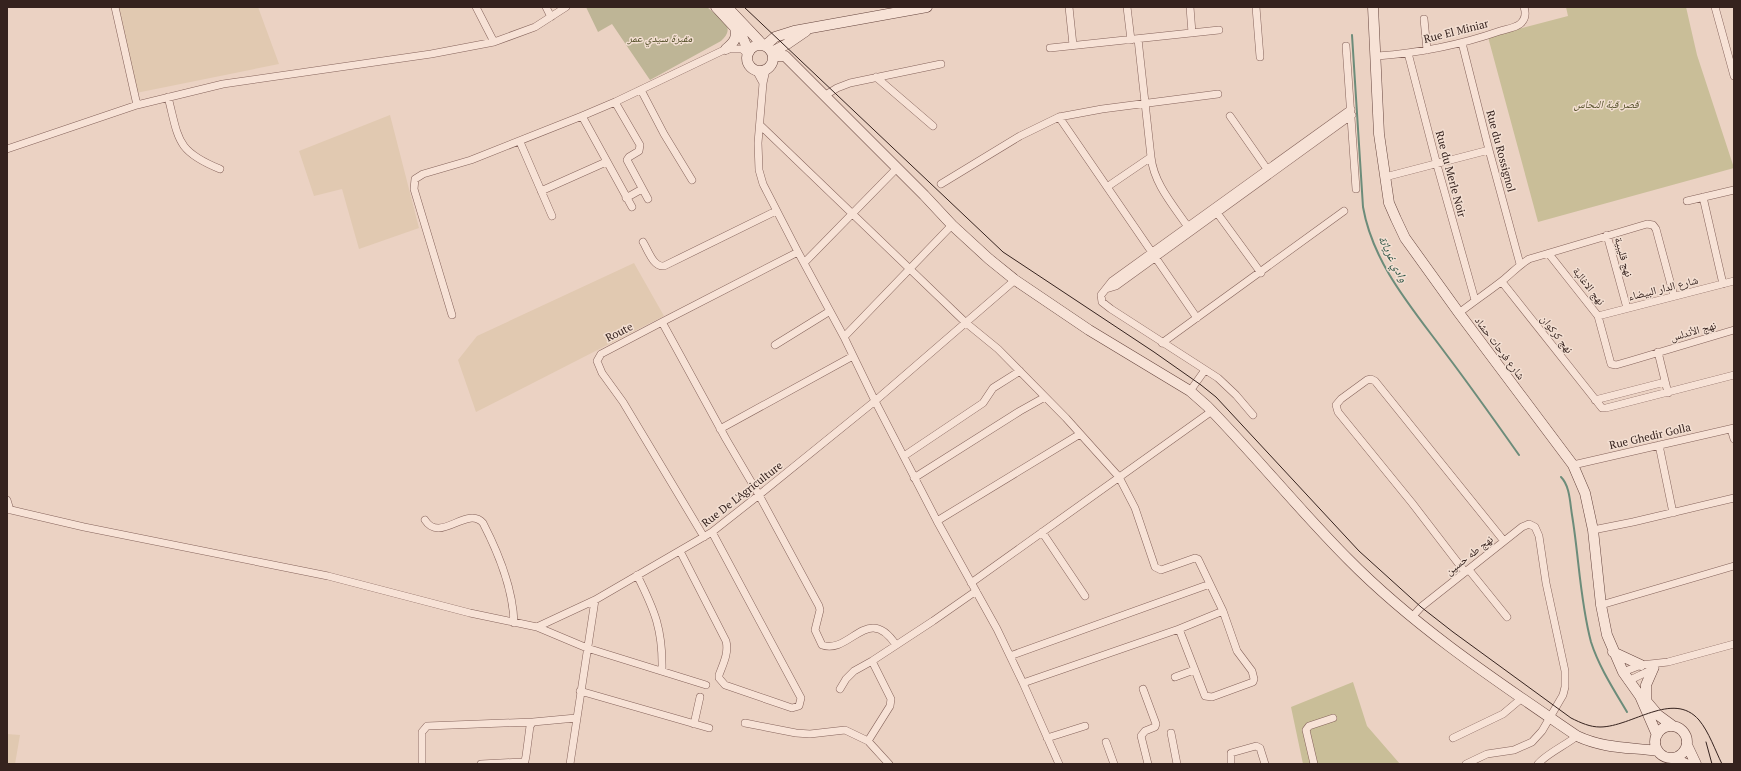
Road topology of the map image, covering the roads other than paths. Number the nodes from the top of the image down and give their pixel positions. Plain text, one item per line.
1 (115, 7) edge
2 (476, 7) edge
3 (546, 7) edge
4 (566, 7) edge
5 (716, 7) edge
6 (727, 7) edge
7 (927, 7) edge
8 (1069, 7) edge
9 (1127, 7) edge
10 (1190, 7) edge
11 (1256, 7) edge
12 (1373, 7) edge
13 (1524, 7) edge
14 (1715, 7) edge
15 (909, 8) edge
16 (551, 17) junction
17 (1424, 19) dead end
18 (735, 27) junction
19 (812, 27) junction
20 (1219, 30) dead end
21 (1192, 33) junction
22 (1138, 39) junction
23 (1131, 40) junction
24 (494, 42) junction
25 (1462, 43) junction
26 (787, 44) junction
27 (1074, 45) junction
28 (1346, 46) dead end
29 (1050, 48) dead end
30 (726, 49) junction
31 (768, 49) junction
32 (1730, 49) edge
33 (1427, 50) junction
34 (748, 53) junction
35 (1408, 53) junction
36 (785, 56) junction
37 (1377, 56) junction
38 (1260, 57) dead end
39 (941, 64) dead end
40 (797, 68) junction
41 (764, 69) junction
42 (1734, 76) edge
43 (876, 77) junction
44 (641, 90) junction
45 (1218, 94) dead end
46 (824, 96) junction
47 (168, 97) junction
48 (615, 102) junction
49 (1145, 104) junction
50 (137, 106) junction
51 (1351, 112) junction
52 (582, 116) junction
53 (1230, 116) dead end
54 (1059, 117) junction
55 (760, 125) junction
56 (933, 126) dead end
57 (520, 142) junction
58 (7, 149) edge
59 (1489, 150) junction
60 (1151, 157) junction
61 (606, 162) junction
62 (1437, 165) junction
63 (897, 168) junction
64 (220, 169) dead end
65 (1267, 169) junction
66 (1385, 177) junction
67 (692, 180) dead end
68 (941, 184) dead end
69 (1106, 187) junction
70 (642, 189) junction
71 (1356, 190) dead end
72 (1734, 190) edge
73 (541, 191) junction
74 (1703, 197) junction
75 (626, 198) junction
76 (648, 199) dead end
77 (1687, 201) dead end
78 (632, 208) dead end
79 (1216, 210) junction
80 (776, 211) junction
81 (1344, 212) dead end
82 (853, 214) junction
83 (552, 216) dead end
84 (952, 225) junction
85 (1189, 229) junction
86 (1606, 235) junction
87 (643, 242) dead end
88 (798, 252) junction
89 (1549, 254) junction
90 (1153, 255) junction
91 (804, 263) junction
92 (1520, 264) junction
93 (910, 269) junction
94 (1260, 273) junction
95 (1015, 280) junction
96 (1734, 281) edge
97 (1502, 282) junction
98 (1723, 284) junction
99 (1674, 296) junction
100 (1475, 300) junction
101 (1627, 308) junction
102 (830, 311) junction
103 (1459, 313) junction
104 (452, 315) dead end
105 (1598, 316) junction
106 (1197, 318) junction
107 (662, 322) junction
108 (965, 322) junction
109 (1734, 330) edge
110 (844, 336) junction
111 (1162, 343) junction
112 (775, 345) dead end
113 (1658, 352) junction
114 (853, 356) junction
115 (1205, 370) junction
116 (1020, 371) junction
117 (1734, 375) edge
118 (1665, 382) junction
119 (1190, 391) junction
120 (1668, 393) junction
121 (1045, 397) junction
122 (1595, 400) junction
123 (875, 401) junction
124 (1212, 411) junction
125 (1253, 415) dead end
126 (1733, 428) edge
127 (720, 429) junction
128 (1080, 434) junction
129 (1734, 439) edge
130 (1659, 445) junction
131 (904, 456) junction
132 (1574, 465) junction
133 (1119, 477) junction
134 (914, 478) junction
135 (760, 495) junction
136 (1734, 498) edge
137 (7, 500) edge
138 (8, 510) edge
139 (1673, 513) junction
140 (425, 520) dead end
141 (937, 521) junction
142 (1593, 530) junction
143 (712, 532) junction
144 (1042, 532) junction
145 (704, 537) junction
146 (1504, 541) junction
147 (680, 551) junction
148 (1734, 566) edge
149 (1467, 571) junction
150 (638, 575) junction
151 (972, 583) junction
152 (1210, 584) junction
153 (976, 591) junction
154 (1085, 596) dead end
155 (595, 600) junction
156 (1601, 605) junction
157 (1223, 611) junction
158 (1412, 616) junction
159 (1507, 618) dead end
160 (514, 623) junction
161 (537, 627) junction
162 (1179, 629) junction
163 (1734, 644) edge
164 (896, 645) junction
165 (587, 648) junction
166 (1613, 652) junction
167 (1010, 656) junction
168 (872, 662) junction
169 (1668, 662) junction
170 (1641, 665) junction
171 (1653, 669) junction
172 (1194, 670) junction
173 (662, 671) junction
174 (1625, 676) junction
175 (1175, 678) dead end
176 (1024, 683) junction
177 (706, 684) dead end
178 (840, 689) dead end
179 (1143, 690) dead end
180 (580, 691) junction
181 (700, 697) dead end
182 (1522, 698) junction
183 (1643, 698) junction
184 (1550, 717) junction
185 (576, 718) junction
186 (1333, 718) dead end
187 (533, 722) junction
188 (745, 722) dead end
189 (694, 724) junction
190 (1085, 726) dead end
191 (1672, 726) junction
192 (710, 728) dead end
193 (1171, 733) dead end
194 (1578, 736) junction
195 (1656, 736) junction
196 (1047, 738) junction
197 (1453, 738) dead end
198 (868, 741) junction
199 (1106, 742) dead end
200 (1687, 745) junction
201 (1632, 748) junction
202 (1658, 751) junction
203 (1673, 758) junction
204 (525, 762) edge
205 (422, 764) edge
206 (480, 764) edge
207 (570, 764) edge
208 (889, 764) edge
209 (1059, 764) edge
210 (1114, 764) edge
211 (1148, 764) edge
212 (1177, 764) edge
213 (1231, 764) edge
214 (1265, 764) edge
215 (1314, 764) edge
216 (1466, 764) edge
217 (1538, 764) edge
218 (1686, 764) edge
219 (1696, 764) edge

1 - 50 street
2 - 24 street
3 - 16 street
4 - 16 street
5 - 18 main road
6 - 31 main road
7 - 15 main road
8 - 27 street
9 - 23 street
10 - 21 street
11 - 38 street
12 - 37 main road, شارع فرحات حشاد
13 - 25 street, Rue El Miniar
14 - 32 street
15 - 19 main road
16 - 24 street
17 - 33 street
18 - 30 main road
18 - 34 main road
19 - 26 main road
19 - 31 main road
20 - 21 street
21 - 22 street
22 - 23 street
22 - 49 street
23 - 27 street
24 - 47 street
25 - 33 street, Rue El Miniar
25 - 59 street, Rue du Rossignol
26 - 31 main road
26 - 36 main road
27 - 29 street
28 - 51 street
30 - 34 street
30 - 44 street
31 - 34 main road
31 - 36 main road
31 - 41 main road
32 - 42 street
33 - 35 street, Rue El Miniar
34 - 41 main road
35 - 37 street, Rue El Miniar
35 - 62 street, Rue du Merle Noir
36 - 40 main road
37 - 66 main road, شارع فرحات حشاد
39 - 43 street
40 - 41 main road
40 - 46 main road
41 - 55 street
43 - 46 street
43 - 56 street
44 - 48 street
44 - 67 street
45 - 49 street
46 - 63 main road
47 - 50 street
47 - 64 street
48 - 52 street
48 - 70 street
49 - 54 street
49 - 60 street
50 - 58 street
51 - 65 street
51 - 71 street
51 - 79 street
52 - 57 street
52 - 61 street
53 - 65 street
54 - 68 street
54 - 69 street
55 - 80 street
55 - 82 street
57 - 73 street
57 - 104 street
59 - 62 street
59 - 92 street, Rue du Rossignol
60 - 69 street
60 - 85 street
61 - 73 street
61 - 75 street
62 - 66 street
62 - 100 street, Rue du Merle Noir
63 - 82 street
63 - 84 main road
65 - 79 street
66 - 103 main road, شارع فرحات حشاد
69 - 90 street
70 - 75 street
70 - 76 street
72 - 74 street
73 - 83 street
74 - 77 street
74 - 98 street
75 - 78 street
79 - 85 street
79 - 94 street
80 - 87 street
80 - 88 street
81 - 94 street
82 - 91 street
82 - 93 street
84 - 93 street
84 - 95 main road
85 - 90 street
86 - 89 street
86 - 99 street
86 - 101 street, نهج قليبية
88 - 91 street
88 - 107 street
89 - 92 street
89 - 105 street, نهج الاغالبة
90 - 106 street
90 - 111 street
91 - 102 street
92 - 97 street
93 - 108 street
93 - 110 street
94 - 106 street
95 - 108 street, Rue De L'Agriculture
95 - 119 main road
96 - 98 street, شارع الدار البيضاء
97 - 100 street
97 - 122 street, نهج كركوان
98 - 99 street, شارع الدار البيضاء
99 - 101 street, شارع الدار البيضاء
100 - 103 street
101 - 105 street, شارع الدار البيضاء
102 - 110 street
102 - 112 street
103 - 132 main road, شارع فرحات حشاد
105 - 113 street, نهج الاغالبة
106 - 111 street
107 - 127 street
107 - 145 street, Route
108 - 116 street
108 - 123 street, Rue De L'Agriculture
109 - 113 street, نهج الأندلس
110 - 114 street
111 - 115 street
113 - 118 street
114 - 123 street
114 - 127 street
115 - 119 street
115 - 125 street
116 - 121 street
116 - 131 street
117 - 120 street, نهج كركوان
118 - 120 street
118 - 122 street
119 - 124 main road
120 - 122 street, نهج كركوان
121 - 128 street
121 - 134 street
123 - 131 street
123 - 135 street, Rue De L'Agriculture
124 - 133 street
124 - 158 main road
126 - 129 street
126 - 130 street, Rue Ghedir Golla
127 - 135 street
128 - 133 street
128 - 141 street
130 - 132 street, Rue Ghedir Golla
130 - 139 street
131 - 134 street
132 - 142 main road, شارع فرحات حشاد
133 - 144 street
133 - 152 street
134 - 141 street
135 - 143 street, Rue De L'Agriculture
135 - 164 street
136 - 139 street
137 - 138 street
138 - 160 street
139 - 142 street
140 - 160 street
141 - 151 street
142 - 156 main road, شارع فرحات حشاد
143 - 145 street, Rue De L'Agriculture
143 - 147 street
144 - 151 street
144 - 154 street
145 - 147 street, Rue De L'Agriculture
146 - 149 street, نهج طه حسين
146 - 149 street
146 - 184 street, نهج طه حسين
147 - 150 street, Rue De L'Agriculture
148 - 156 street
149 - 158 street, نهج طه حسين
149 - 159 street
150 - 155 street, Rue De L'Agriculture
150 - 173 street
151 - 153 street
152 - 157 street
152 - 167 street
153 - 164 street
153 - 167 street
155 - 161 street, Rue De L'Agriculture
155 - 165 street
156 - 166 main road, شارع فرحات حشاد
157 - 162 street
157 - 172 street
158 - 182 main road
160 - 161 street
161 - 165 street
162 - 172 street
162 - 176 street
163 - 169 street
164 - 168 street
165 - 173 street
165 - 180 street
166 - 170 main road
166 - 174 main road, شارع فرحات حشاد
167 - 176 street
168 - 178 street
168 - 198 street
169 - 170 street
169 - 171 street
170 - 174 street
171 - 174 street
171 - 183 main road
172 - 175 street
173 - 177 street
174 - 183 main road, شارع فرحات حشاد
176 - 196 street
179 - 211 street
180 - 185 street
180 - 189 street
181 - 189 street
182 - 184 main road
182 - 197 street
183 - 191 main road, شارع فرحات حشاد
183 - 195 main road, شارع فرحات حشاد
184 - 194 main road
184 - 216 street
185 - 187 street
185 - 207 street
186 - 215 street
187 - 204 street
187 - 205 street
188 - 198 street
189 - 192 street
190 - 196 street
191 - 195 main road
191 - 200 main road
193 - 212 street
194 - 201 main road
194 - 217 street
195 - 201 main road
195 - 202 main road
196 - 209 street
198 - 208 street
199 - 210 street
200 - 203 main road
200 - 219 main road
201 - 202 main road
202 - 203 main road
203 - 218 main road
204 - 206 street
213 - 214 street

